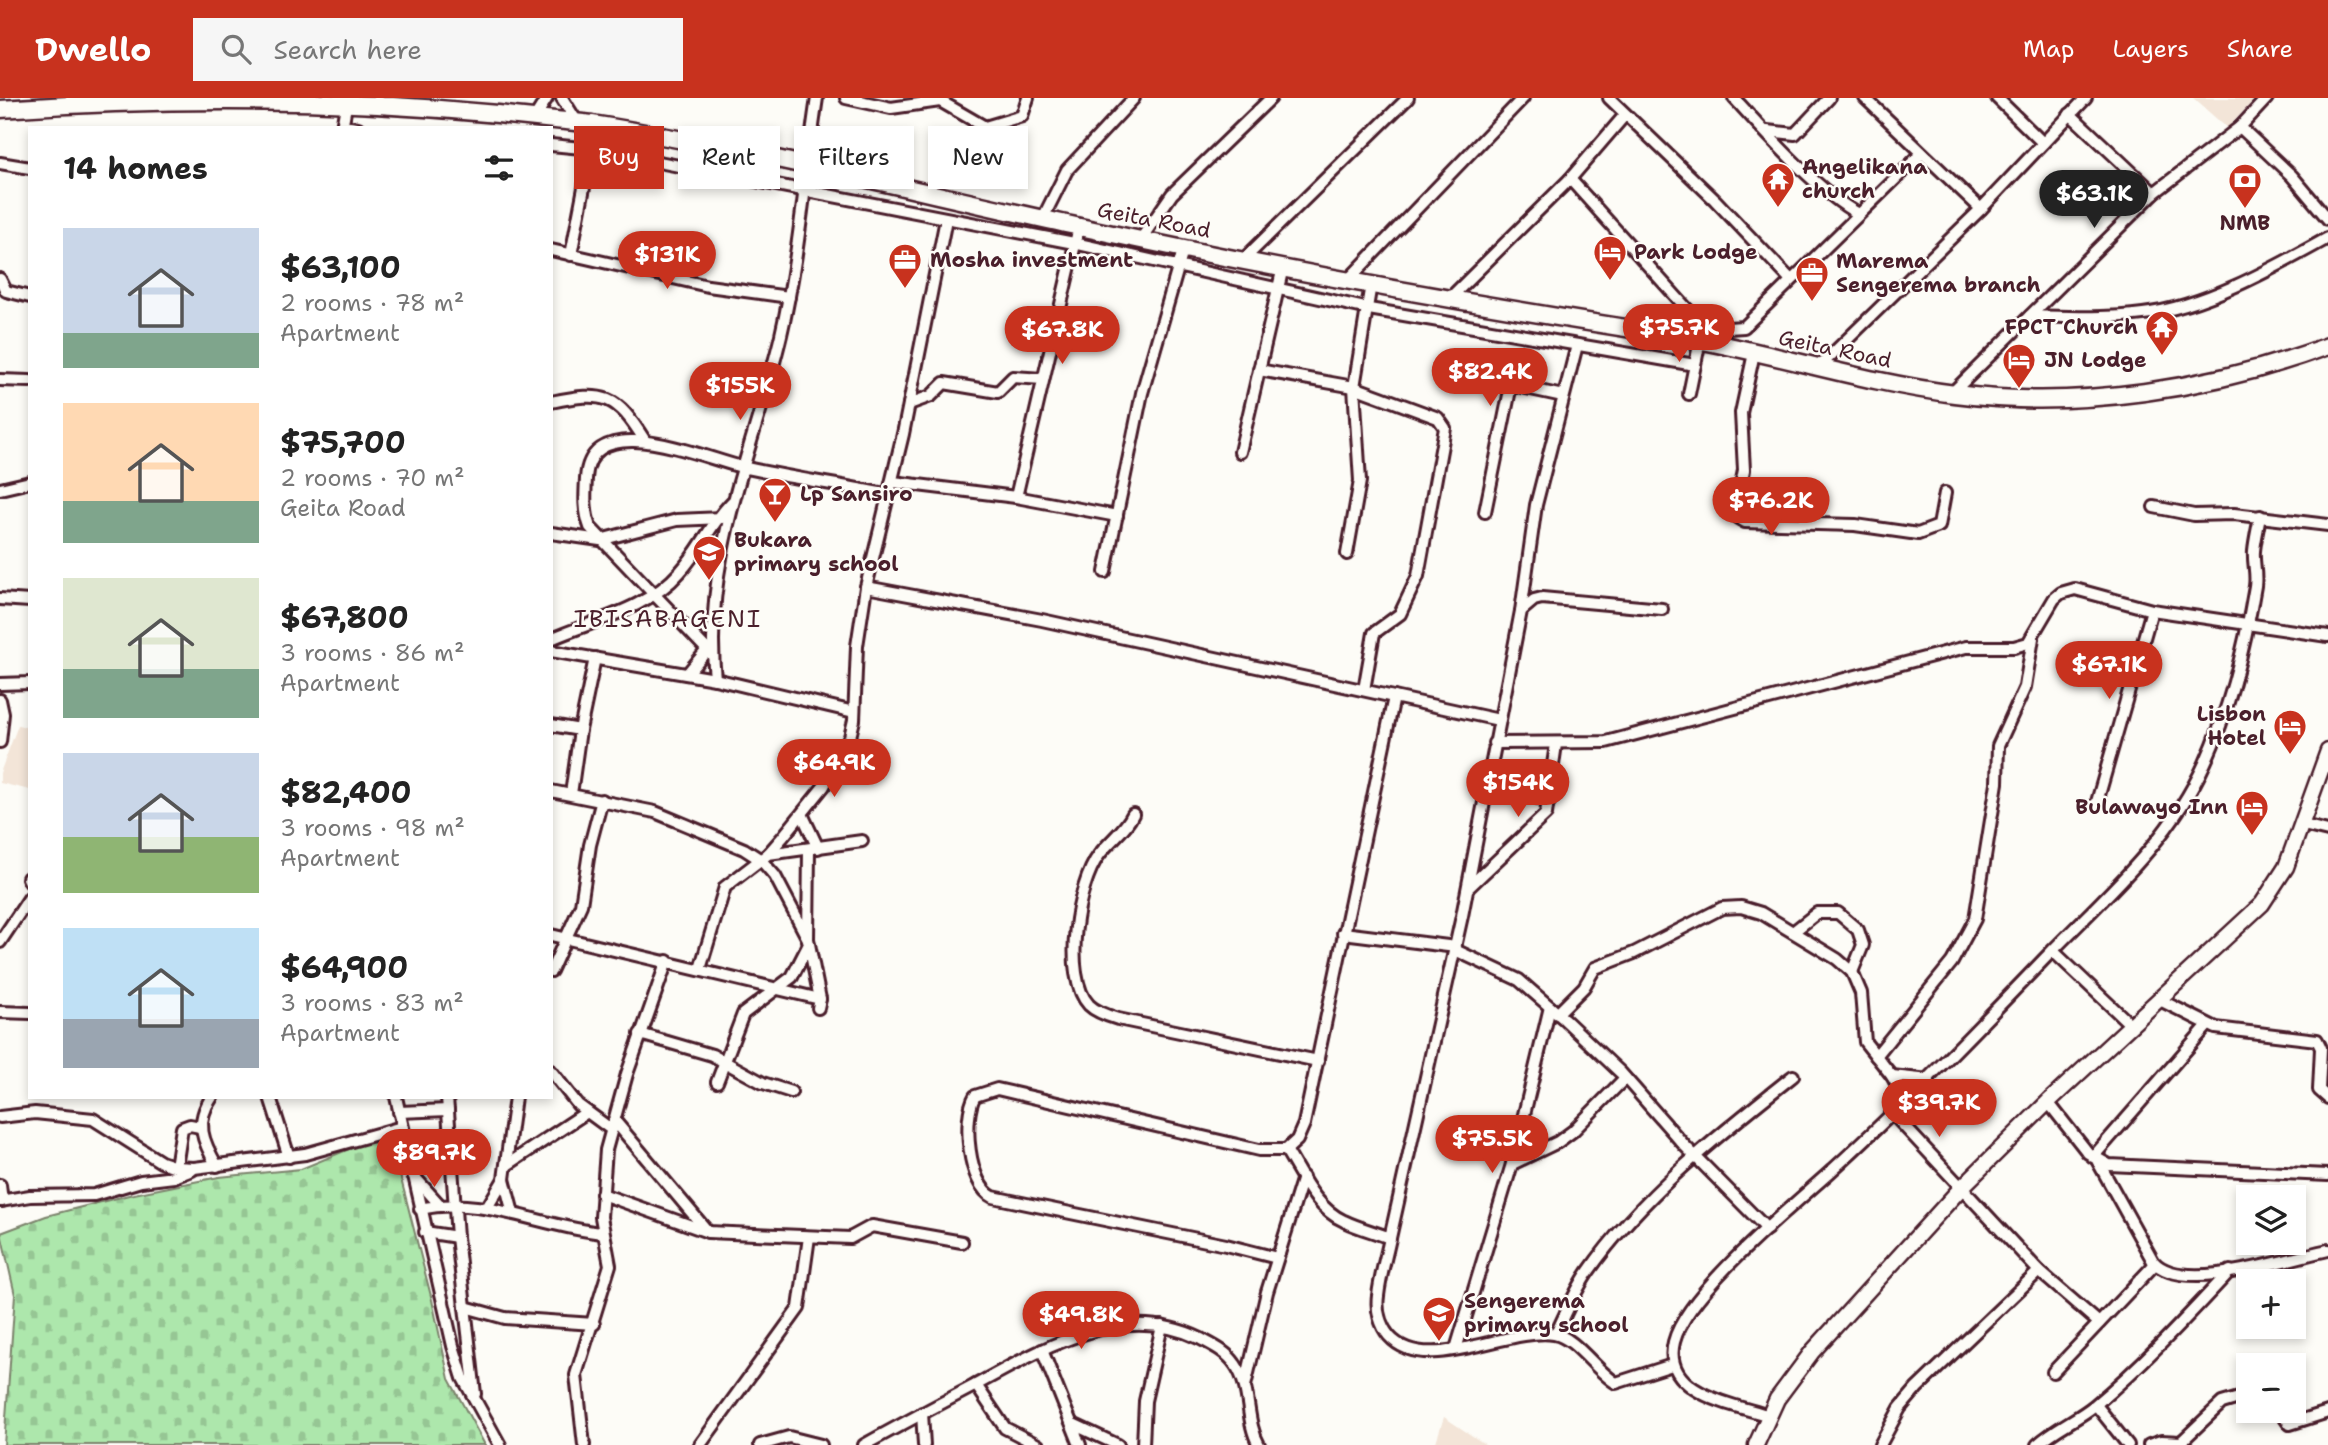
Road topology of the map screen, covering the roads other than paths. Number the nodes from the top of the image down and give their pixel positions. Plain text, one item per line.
1 (301, 98) edge
2 (547, 98) edge
3 (562, 98) edge
4 (817, 98) edge
5 (846, 98) edge
6 (1028, 98) edge
7 (1134, 98) edge
8 (1270, 98) edge
9 (1408, 98) edge
10 (1523, 98) edge
11 (1609, 98) edge
12 (1734, 98) edge
13 (1829, 98) edge
14 (1866, 98) edge
15 (1997, 98) edge
16 (2086, 98) edge
17 (2267, 98) edge
18 (347, 99) edge
19 (99, 100) edge
20 (403, 101) edge
21 (23, 102) edge
22 (0, 109) edge
23 (2070, 114) junction
24 (1624, 116) junction
25 (535, 117) junction
26 (504, 122) edge
27 (577, 122) junction
28 (596, 125) joint
29 (342, 126) edge
30 (813, 126) edge
31 (2240, 127) junction
32 (1764, 130) junction
33 (2043, 143) junction
34 (553, 145) edge
35 (574, 147) edge
36 (1921, 154) junction
37 (0, 163) edge
38 (794, 163) edge
39 (664, 164) edge
40 (28, 168) edge
41 (1570, 179) junction
42 (584, 189) edge
43 (804, 189) edge
44 (912, 189) edge
45 (804, 192) junction
46 (2154, 193) junction
47 (1981, 209) junction
48 (1859, 214) junction
49 (1043, 218) junction
50 (946, 219) junction
51 (2328, 219) edge
52 (1079, 227) junction
53 (2328, 238) edge
54 (1141, 239) junction
55 (1074, 243) junction
56 (1184, 247) junction
57 (553, 250) edge
58 (571, 255) junction
59 (1244, 259) junction
60 (1178, 267) junction
61 (1283, 267) junction
62 (0, 279) edge
63 (1348, 280) junction
64 (1791, 280) junction
65 (1371, 284) junction
66 (1278, 289) junction
67 (28, 296) edge
68 (789, 298) junction
69 (1447, 300) junction
70 (1367, 308) junction
71 (2030, 316) junction
72 (1698, 319) junction
73 (2328, 332) edge
74 (1709, 341) junction
75 (1577, 345) junction
76 (2328, 346) edge
77 (1754, 353) junction
78 (2294, 356) junction
79 (1695, 365) junction
80 (1819, 367) junction
81 (1259, 370) junction
82 (1043, 379) junction
83 (0, 380) edge
84 (28, 381) edge
85 (1354, 387) junction
86 (1689, 394) dead end
87 (1951, 394) junction
88 (1563, 396) junction
89 (553, 402) edge
90 (909, 404) junction
91 (645, 441) junction
92 (1240, 452) dead end
93 (741, 467) junction
94 (28, 482) edge
95 (892, 482) junction
96 (0, 489) edge
97 (1945, 493) dead end
98 (890, 495) junction
99 (1016, 497) junction
100 (2154, 507) dead end
101 (1485, 512) dead end
102 (1117, 516) junction
103 (2260, 516) junction
104 (723, 518) junction
105 (2328, 525) edge
106 (553, 533) edge
107 (600, 540) junction
108 (1347, 554) dead end
109 (1105, 572) dead end
110 (866, 587) junction
111 (652, 595) junction
112 (0, 598) edge
113 (28, 601) edge
114 (1662, 609) dead end
115 (2152, 610) junction
116 (1521, 611) junction
117 (2246, 625) junction
118 (2328, 636) edge
119 (553, 638) edge
120 (2033, 638) junction
121 (553, 651) edge
122 (710, 653) junction
123 (595, 658) junction
124 (687, 674) junction
125 (715, 679) junction
126 (28, 683) edge
127 (0, 684) edge
128 (1364, 691) junction
129 (1394, 697) junction
130 (0, 700) edge
131 (855, 712) junction
132 (1499, 720) junction
133 (553, 725) edge
134 (580, 730) junction
135 (0, 742) edge
136 (1494, 743) junction
137 (1556, 744) junction
138 (2328, 751) edge
139 (1488, 780) junction
140 (553, 791) edge
141 (571, 794) junction
142 (603, 800) junction
143 (1549, 802) junction
144 (2097, 802) dead end
145 (802, 814) junction
146 (1133, 814) dead end
147 (2302, 825) junction
148 (2328, 831) edge
149 (862, 841) dead end
150 (813, 849) junction
151 (764, 857) junction
152 (1468, 888) junction
153 (28, 900) edge
154 (1793, 932) junction
155 (1343, 933) junction
156 (553, 936) edge
157 (564, 939) junction
158 (809, 941) junction
159 (0, 942) edge
160 (1455, 948) junction
161 (2053, 951) junction
162 (667, 961) junction
163 (553, 966) edge
164 (700, 969) junction
165 (1852, 972) junction
166 (778, 987) junction
167 (2160, 1000) junction
168 (1553, 1011) junction
169 (0, 1012) edge
170 (28, 1013) edge
171 (2208, 1025) junction
172 (2132, 1026) junction
173 (2326, 1032) edge
174 (640, 1034) junction
175 (2306, 1038) junction
176 (1876, 1056) junction
177 (1318, 1061) junction
178 (725, 1062) junction
179 (553, 1073) edge
180 (1793, 1076) dead end
181 (1892, 1076) junction
182 (1625, 1078) junction
183 (1929, 1080) junction
184 (717, 1082) dead end
185 (791, 1092) dead end
186 (2328, 1098) edge
187 (211, 1099) edge
188 (271, 1099) edge
189 (396, 1099) edge
190 (447, 1099) edge
191 (515, 1099) edge
192 (1906, 1102) junction
193 (2048, 1102) junction
194 (448, 1110) junction
195 (399, 1112) junction
196 (587, 1112) junction
197 (1893, 1114) junction
198 (0, 1117) edge
199 (613, 1125) junction
200 (200, 1127) junction
201 (402, 1127) junction
202 (1286, 1150) junction
203 (1694, 1154) junction
204 (289, 1157) junction
205 (2095, 1159) junction
206 (1512, 1164) junction
207 (507, 1165) junction
208 (217, 1166) junction
209 (176, 1167) junction
210 (194, 1168) junction
211 (412, 1175) junction
212 (2328, 1175) edge
213 (1303, 1177) junction
214 (504, 1179) junction
215 (0, 1185) edge
216 (1962, 1187) junction
217 (602, 1194) junction
218 (1, 1201) edge
219 (454, 1203) junction
220 (439, 1204) junction
221 (488, 1206) junction
222 (420, 1209) junction
223 (513, 1213) junction
224 (1767, 1229) junction
225 (425, 1232) junction
226 (708, 1232) junction
227 (603, 1233) junction
228 (457, 1237) junction
229 (809, 1237) junction
230 (1390, 1238) junction
231 (962, 1242) dead end
232 (2328, 1250) edge
233 (1277, 1258) junction
234 (2155, 1264) junction
235 (2039, 1271) junction
236 (2230, 1271) junction
237 (465, 1307) junction
238 (2099, 1323) junction
239 (594, 1324) junction
240 (1163, 1326) junction
241 (1556, 1334) junction
242 (1456, 1349) junction
243 (1042, 1350) junction
244 (1672, 1365) junction
245 (2053, 1371) dead end
246 (976, 1384) junction
247 (1245, 1386) junction
248 (2236, 1397) edge
249 (475, 1400) junction
250 (2096, 1405) junction
251 (2328, 1412) edge
252 (922, 1413) junction
253 (1769, 1416) junction
254 (2306, 1419) edge
255 (1073, 1424) junction
256 (1018, 1440) edge
257 (500, 1445) edge
258 (584, 1445) edge
259 (700, 1445) edge
260 (760, 1445) edge
261 (821, 1445) edge
262 (864, 1445) edge
263 (924, 1445) edge
264 (1038, 1445) edge
265 (1080, 1445) edge
266 (1118, 1445) edge
267 (1143, 1445) edge
268 (1259, 1445) edge
269 (1756, 1445) edge
270 (1880, 1445) edge
271 (2038, 1445) edge
272 (2128, 1445) edge
273 (2149, 1445) edge

1 - 18 highway, Geita Road
1 - 19 highway, Geita Road
2 - 25 street
3 - 27 street
4 - 30 street
5 - 6 street
7 - 49 street
8 - 54 street
9 - 59 street
10 - 63 street
11 - 24 street
12 - 32 street
13 - 32 street
14 - 36 street
15 - 33 street
16 - 23 street
17 - 31 street
18 - 20 highway, Geita Road
18 - 29 street
19 - 21 highway, Geita Road
20 - 26 highway, Geita Road
21 - 22 highway, Geita Road
23 - 33 street
23 - 46 street
24 - 41 street
24 - 64 street
25 - 26 highway, Geita Road
25 - 27 highway, Geita Road
27 - 28 highway, Geita Road
28 - 38 highway, Geita Road
31 - 46 street
31 - 51 street
32 - 48 street
33 - 47 street
34 - 35 street
36 - 47 street
36 - 48 street
37 - 40 street
39 - 45 street
41 - 69 street
41 - 72 street
42 - 58 street
43 - 45 street
44 - 49 highway, Geita Road
45 - 50 street
45 - 68 street
46 - 71 street
47 - 80 street
48 - 64 street
49 - 52 highway, Geita Road
50 - 55 street
50 - 90 street
52 - 54 highway, Geita Road
52 - 55 street
53 - 71 street
54 - 56 highway, Geita Road
55 - 60 street
55 - 82 street
56 - 59 highway, Geita Road
56 - 60 street
57 - 58 street
58 - 68 street
59 - 61 highway, Geita Road
60 - 66 street
60 - 102 street
61 - 63 highway, Geita Road
61 - 66 street
62 - 67 street
63 - 65 highway, Geita Road
64 - 72 street
65 - 69 highway, Geita Road
65 - 70 street
66 - 70 street
66 - 81 street
68 - 93 street
69 - 74 highway, Geita Road
70 - 75 street
70 - 85 street
71 - 87 street
72 - 74 street
73 - 78 highway, Geita Road
74 - 77 highway, Geita Road
74 - 79 street
75 - 79 street
75 - 88 street
76 - 78 highway, Geita Road
77 - 80 highway, Geita Road
77 - 97 street
78 - 87 highway, Geita Road
79 - 86 street
80 - 87 highway, Geita Road
81 - 85 street
81 - 92 street
82 - 90 street
82 - 99 street
83 - 84 street
85 - 108 street
85 - 128 street
88 - 101 street
88 - 116 street
89 - 91 street
90 - 95 street
91 - 93 street
91 - 107 street
93 - 98 street
93 - 104 street
94 - 96 street
95 - 98 street
95 - 99 street
98 - 110 street
99 - 102 street
100 - 103 street
102 - 109 street
103 - 105 street
103 - 117 street
104 - 107 street
104 - 111 street
104 - 122 street
106 - 107 street
107 - 111 street
110 - 128 street
110 - 131 street
111 - 119 street
111 - 122 street
112 - 113 street
114 - 116 street
115 - 117 street
115 - 120 street
115 - 144 street
116 - 132 street
117 - 118 street
117 - 161 street
120 - 137 street
120 - 176 street
121 - 123 street
122 - 124 street
122 - 125 street
123 - 124 street
123 - 134 street
124 - 125 street
125 - 131 street
126 - 127 street
128 - 129 street
129 - 132 street
129 - 155 street
130 - 135 street
131 - 145 street
132 - 136 street
133 - 134 street
134 - 141 street
136 - 137 street
136 - 139 street
137 - 143 street
138 - 147 main road
139 - 143 street
139 - 152 street
140 - 141 street
141 - 142 street
142 - 151 street
142 - 157 street
143 - 152 street
145 - 150 street
145 - 151 street
146 - 177 street
147 - 148 street
147 - 167 main road
149 - 150 street
150 - 151 street
150 - 158 street
151 - 158 street
151 - 164 street
152 - 160 street
153 - 159 street
154 - 165 street
154 - 165 street
154 - 168 street
155 - 160 street
155 - 177 street
156 - 157 street
157 - 162 street
157 - 163 street
158 - 166 street
158 - 166 street
160 - 168 street
160 - 230 street
161 - 172 street
161 - 183 street
162 - 164 street
162 - 174 street
164 - 166 street
165 - 176 street
166 - 178 street
167 - 171 street
167 - 172 main road
168 - 182 street
168 - 206 street
169 - 170 street
171 - 175 street
171 - 205 street
172 - 193 main road
173 - 175 street
174 - 178 street
174 - 199 street
175 - 186 street
176 - 181 street
177 - 202 street
178 - 184 street
178 - 185 street
179 - 196 street
180 - 203 street
181 - 183 street
181 - 192 street
182 - 203 street
182 - 206 street
183 - 192 street
187 - 200 street
188 - 204 street
189 - 195 street
190 - 194 street
191 - 207 street
192 - 197 street
193 - 205 street
193 - 216 main road
194 - 195 street
194 - 219 street
195 - 201 street
196 - 199 street
196 - 207 street
197 - 216 street
197 - 224 street
198 - 209 street
199 - 217 street
199 - 226 street
200 - 208 street
200 - 209 street
201 - 204 street
201 - 211 street
202 - 213 street
202 - 233 street
203 - 224 street
203 - 241 street
204 - 208 street
205 - 212 street
205 - 234 street
206 - 242 street
207 - 214 street
208 - 210 street
209 - 210 street
210 - 218 street
211 - 220 street
211 - 222 street
213 - 230 street
213 - 233 street
214 - 221 street
214 - 223 street
215 - 218 street
216 - 235 street
216 - 253 main road
217 - 226 street
217 - 227 street
219 - 220 street
219 - 221 street
219 - 228 street
220 - 222 street
221 - 223 street
222 - 225 street
223 - 227 street
224 - 244 street
225 - 228 street
225 - 249 street
226 - 229 street
227 - 239 street
228 - 237 street
229 - 231 street
229 - 259 street
230 - 242 street
232 - 236 street
233 - 247 street
234 - 236 street
234 - 238 street
235 - 238 street
235 - 270 street
236 - 250 street
237 - 239 street
237 - 249 street
238 - 245 street
239 - 258 street
240 - 243 street
240 - 247 street
240 - 267 street
241 - 242 street
241 - 244 street
243 - 246 street
243 - 255 street
244 - 253 street
246 - 252 street
246 - 256 street
247 - 268 street
248 - 273 street
249 - 257 street
250 - 271 street
250 - 272 street
251 - 254 street
252 - 262 street
252 - 263 street
253 - 269 main road
255 - 265 street
255 - 266 street
256 - 264 street
260 - 261 street

